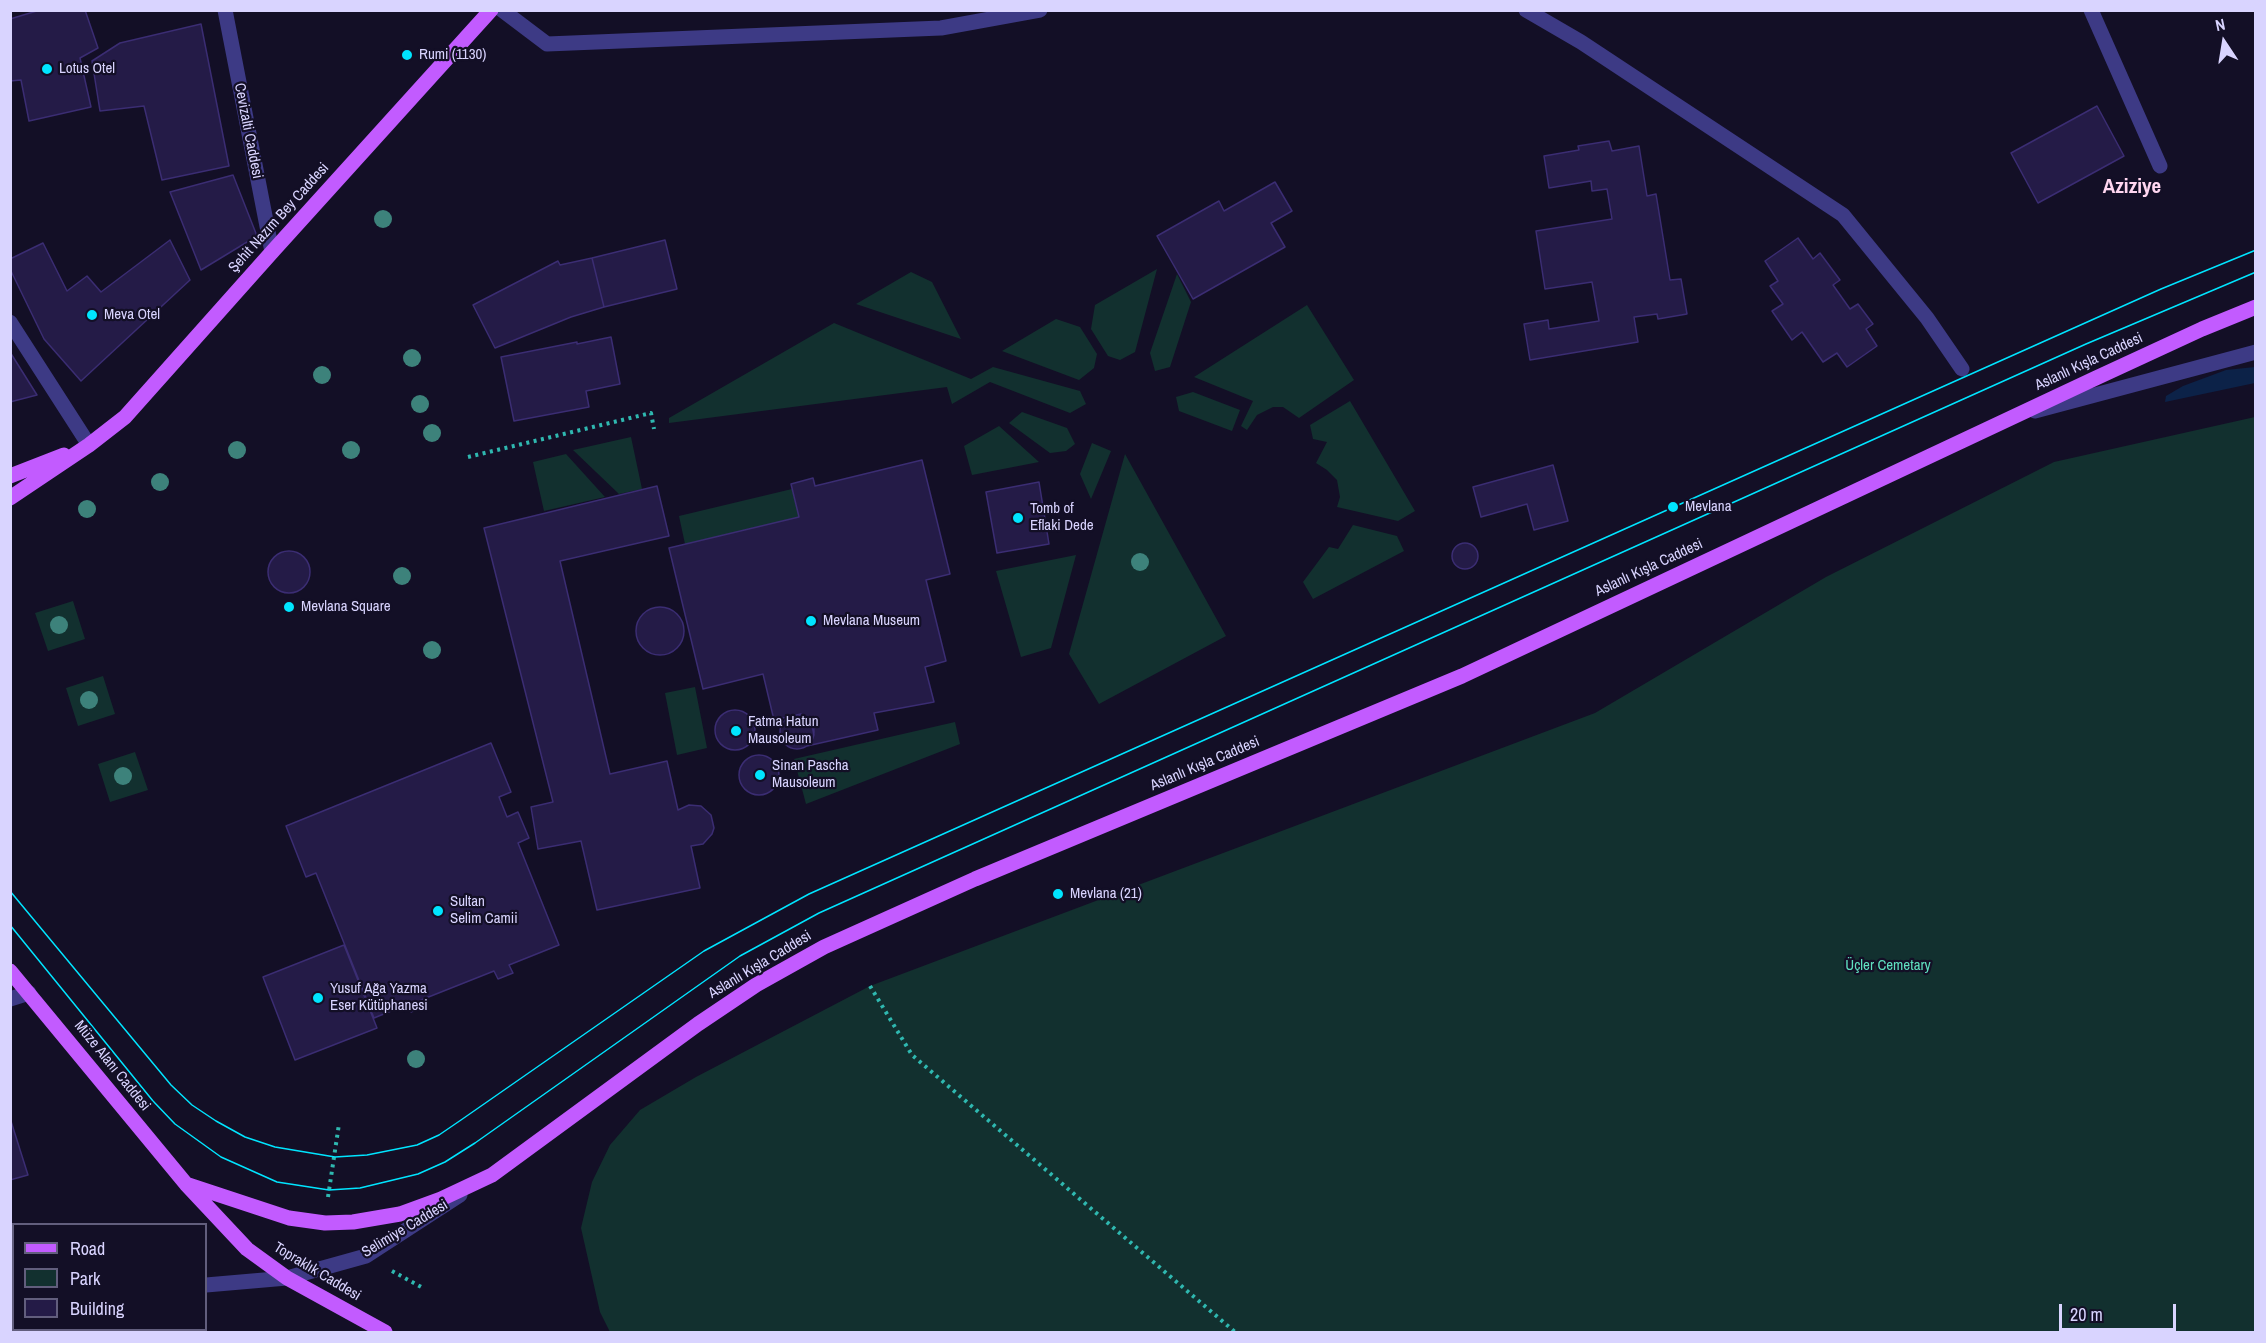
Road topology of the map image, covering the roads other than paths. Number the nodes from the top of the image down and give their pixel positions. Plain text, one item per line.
1 (225, 10) edge
2 (491, 10) edge
3 (502, 10) edge
4 (1040, 10) edge
5 (1526, 10) edge
6 (2091, 10) edge
7 (2160, 166) dead end
8 (272, 252) junction
9 (2256, 307) edge
10 (10, 322) edge
11 (2256, 352) edge
12 (1962, 369) dead end
13 (2009, 419) junction
14 (90, 445) junction
15 (10, 476) edge
16 (10, 498) edge
17 (10, 970) edge
18 (29, 993) junction
19 (10, 999) edge
20 (492, 1175) junction
21 (186, 1184) junction
22 (287, 1278) junction
23 (207, 1285) edge
24 (385, 1332) edge

1 - 8 street, Cevizalti Caddesi
2 - 8 main road, Şehit Nazım Bey Caddesi
3 - 4 street
5 - 12 street
6 - 7 street
8 - 14 main road, Şehit Nazım Bey Caddesi
9 - 13 main road, Aslanlı Kışla Caddesi
10 - 14 street
11 - 13 street
13 - 20 main road, Aslanlı Kışla Caddesi
14 - 15 main road
14 - 16 main road
17 - 18 main road, Müze Alanı Caddesi
18 - 19 street
18 - 21 main road, Müze Alanı Caddesi
20 - 21 main road, Aslanlı Kışla Caddesi
20 - 22 street, Selimiye Caddesi
21 - 22 main road, Topraklık Caddesi
22 - 23 street, Selimiye Caddesi
22 - 24 main road, Topraklık Caddesi

